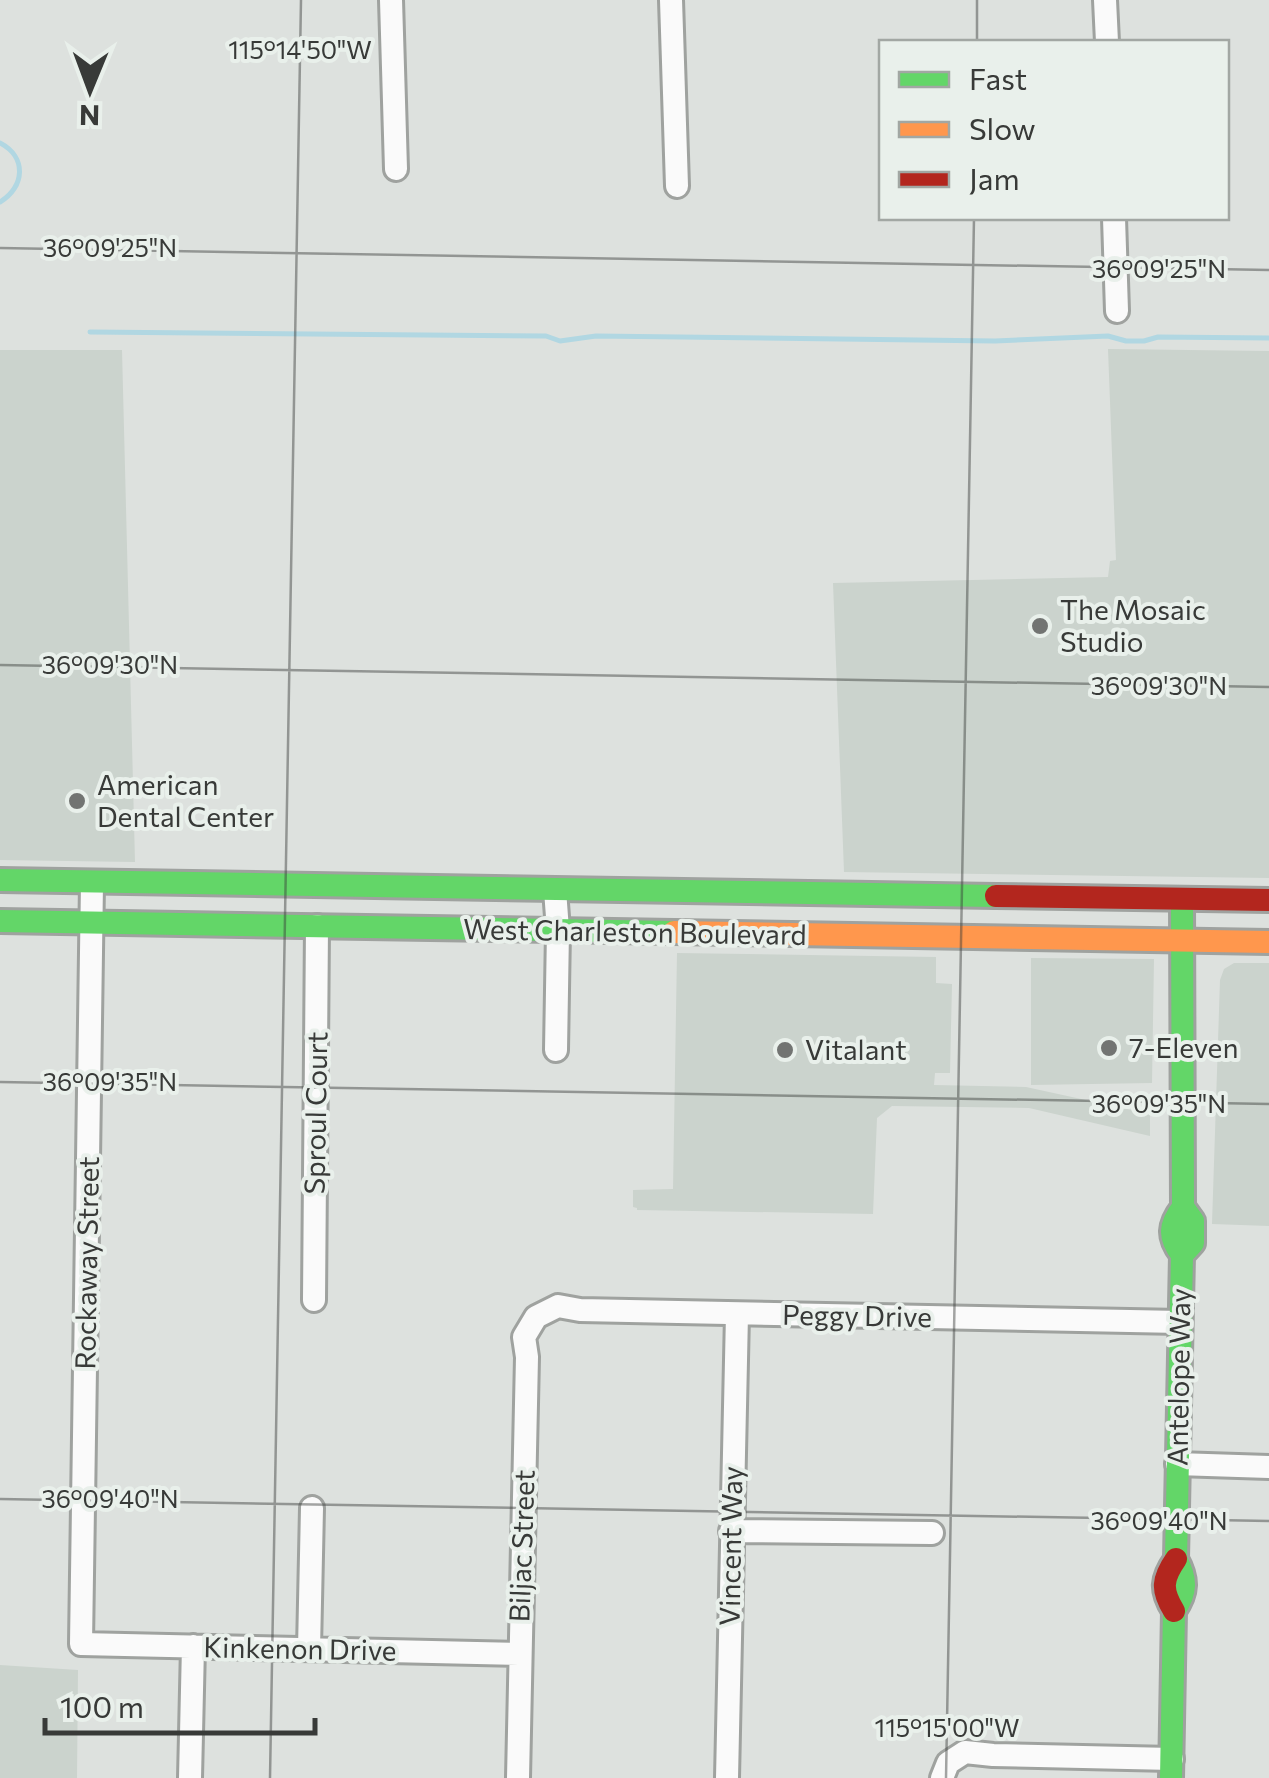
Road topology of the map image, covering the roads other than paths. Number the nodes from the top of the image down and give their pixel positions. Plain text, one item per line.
1 (392, 0) edge
2 (671, 0) edge
3 (1105, 0) edge
4 (1107, 40) edge
5 (396, 169) dead end
6 (677, 186) dead end
7 (1114, 220) edge
8 (1118, 311) dead end
9 (0, 880) edge
10 (92, 883) junction
11 (555, 890) junction
12 (1182, 899) junction
13 (1269, 900) edge
14 (0, 921) edge
15 (92, 922) junction
16 (317, 926) junction
17 (558, 930) junction
18 (1182, 941) junction
19 (1269, 942) edge
20 (556, 1050) dead end
21 (314, 1300) dead end
22 (736, 1314) junction
23 (536, 1317) joint
24 (1180, 1322) junction
25 (1178, 1464) junction
26 (1269, 1467) edge
27 (312, 1508) dead end
28 (731, 1531) junction
29 (932, 1533) dead end
30 (81, 1644) joint
31 (193, 1646) junction
32 (309, 1649) junction
33 (519, 1654) junction
34 (1172, 1768) edge
35 (945, 1770) edge
36 (190, 1778) edge
37 (518, 1778) edge
38 (727, 1778) edge

1 - 5 street
2 - 6 street
3 - 4 street
7 - 8 street
9 - 10 main road, West Charleston Boulevard
10 - 11 main road, West Charleston Boulevard
10 - 15 street, Rockaway Street
11 - 12 main road, West Charleston Boulevard
11 - 17 street
12 - 13 main road, West Charleston Boulevard
12 - 18 main road, Antelope Way
14 - 15 main road, West Charleston Boulevard
15 - 16 main road, West Charleston Boulevard
15 - 30 street, Rockaway Street
16 - 17 main road, West Charleston Boulevard
16 - 21 street, Sproul Court
17 - 18 main road, West Charleston Boulevard
17 - 20 street
18 - 19 main road, West Charleston Boulevard
18 - 24 main road, Antelope Way
22 - 23 street, Peggy Drive
22 - 24 street, Peggy Drive
22 - 28 street, Vincent Way
23 - 33 street, Biljac Street
24 - 25 main road, Antelope Way
25 - 26 street
25 - 34 main road, Antelope Way
27 - 32 street
28 - 29 street
28 - 38 street, Vincent Way
30 - 31 street, Kinkenon Drive
31 - 32 street, Kinkenon Drive
31 - 36 street
32 - 33 street, Kinkenon Drive
33 - 37 street, Biljac Street
34 - 35 street

